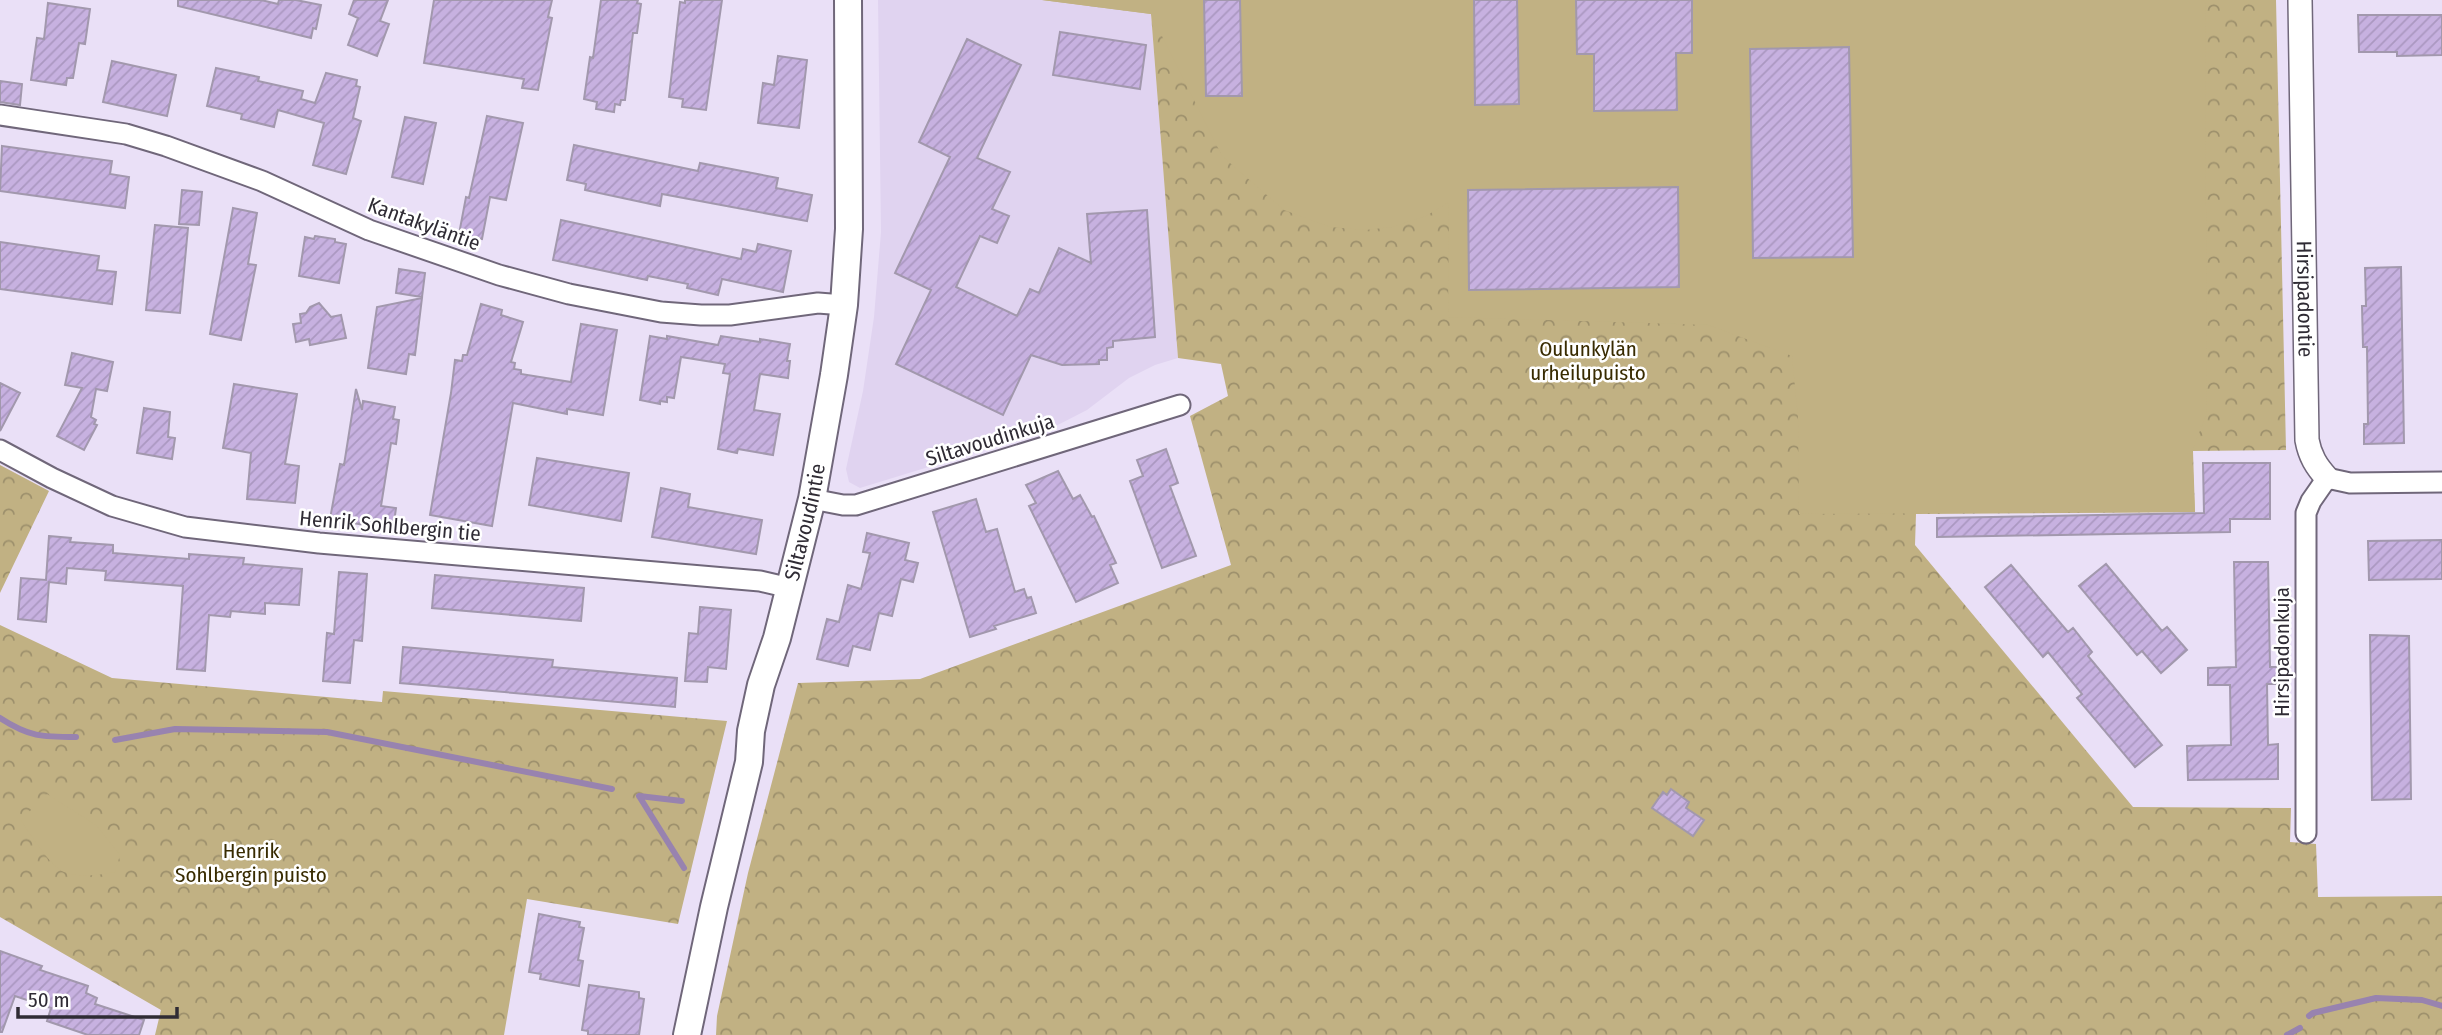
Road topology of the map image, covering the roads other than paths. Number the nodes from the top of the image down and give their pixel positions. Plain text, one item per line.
1 (848, 0) edge
2 (2300, 0) edge
3 (0, 115) edge
4 (844, 305) junction
5 (1180, 405) dead end
6 (0, 450) edge
7 (2327, 478) junction
8 (2442, 482) edge
9 (812, 499) junction
10 (790, 587) junction
11 (2306, 833) dead end
12 (687, 1035) edge

1 - 4 main road, Siltavoudintie
2 - 7 street, Hirsipadontie
3 - 4 street, Kantakyläntie
4 - 9 main road, Siltavoudintie
5 - 9 street, Siltavoudinkuja
6 - 10 street, Henrik Sohlbergin tie
7 - 8 street
7 - 11 street, Hirsipadonkuja
9 - 10 main road, Siltavoudintie
10 - 12 main road, Siltavoudintie

